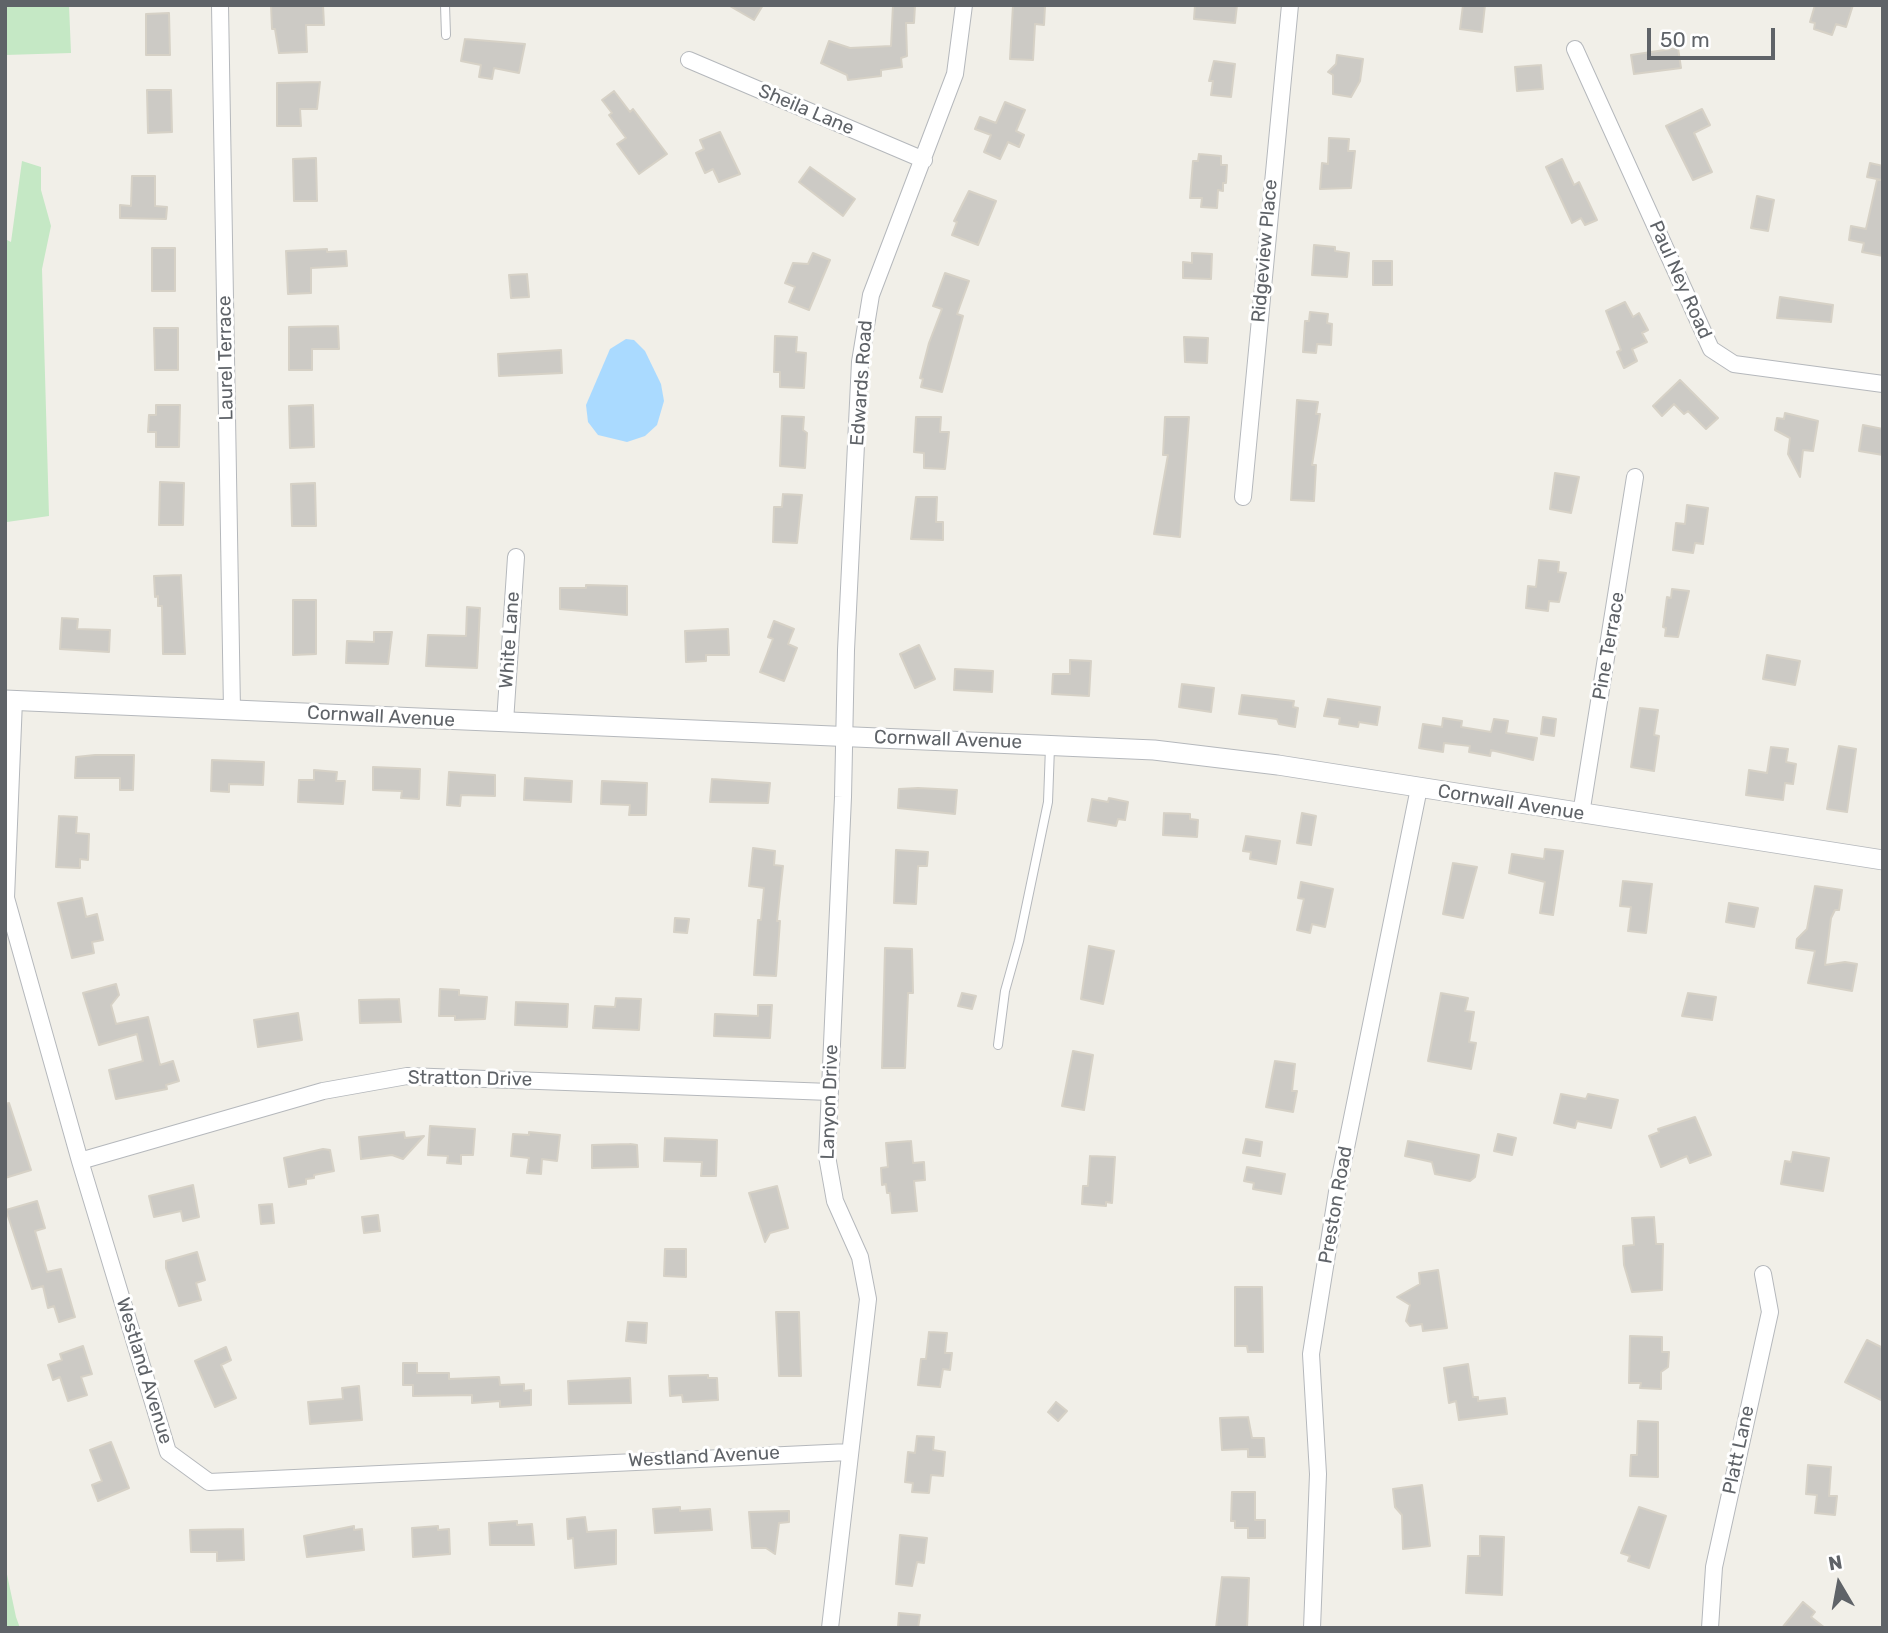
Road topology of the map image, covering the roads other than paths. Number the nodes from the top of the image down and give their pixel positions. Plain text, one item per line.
1 (220, 5) edge
2 (445, 5) edge
3 (964, 5) edge
4 (1290, 5) edge
5 (446, 35) dead end
6 (1576, 49) dead end
7 (689, 60) dead end
8 (924, 160) junction
9 (1883, 384) edge
10 (1635, 477) dead end
11 (1243, 497) dead end
12 (516, 557) dead end
13 (10, 700) edge
14 (232, 710) junction
15 (505, 722) junction
16 (844, 736) junction
17 (1050, 744) junction
18 (1419, 789) junction
19 (1581, 814) junction
20 (1883, 860) edge
21 (998, 1045) dead end
22 (830, 1092) junction
23 (80, 1161) junction
24 (1763, 1274) dead end
25 (849, 1452) junction
26 (830, 1628) edge
27 (1312, 1628) edge
28 (1710, 1628) edge

1 - 14 street, Laurel Terrace
2 - 5 lane
3 - 8 street, Edwards Road
4 - 11 street, Ridgeview Place
6 - 9 street, Paul Ney Road
7 - 8 street, Sheila Lane
8 - 16 street, Edwards Road
10 - 19 street, Pine Terrace
12 - 15 street, White Lane
13 - 14 street, Cornwall Avenue
13 - 23 street, Westland Avenue
14 - 15 street, Cornwall Avenue
15 - 16 street, Cornwall Avenue
16 - 17 street, Cornwall Avenue
16 - 22 street, Lanyon Drive
17 - 18 street, Cornwall Avenue
17 - 21 lane
18 - 19 street, Cornwall Avenue
18 - 27 street, Preston Road
19 - 20 street, Cornwall Avenue
22 - 23 street, Stratton Drive
22 - 25 street, Lanyon Drive
23 - 25 street, Westland Avenue
24 - 28 street, Platt Lane
25 - 26 street, Lanyon Drive

